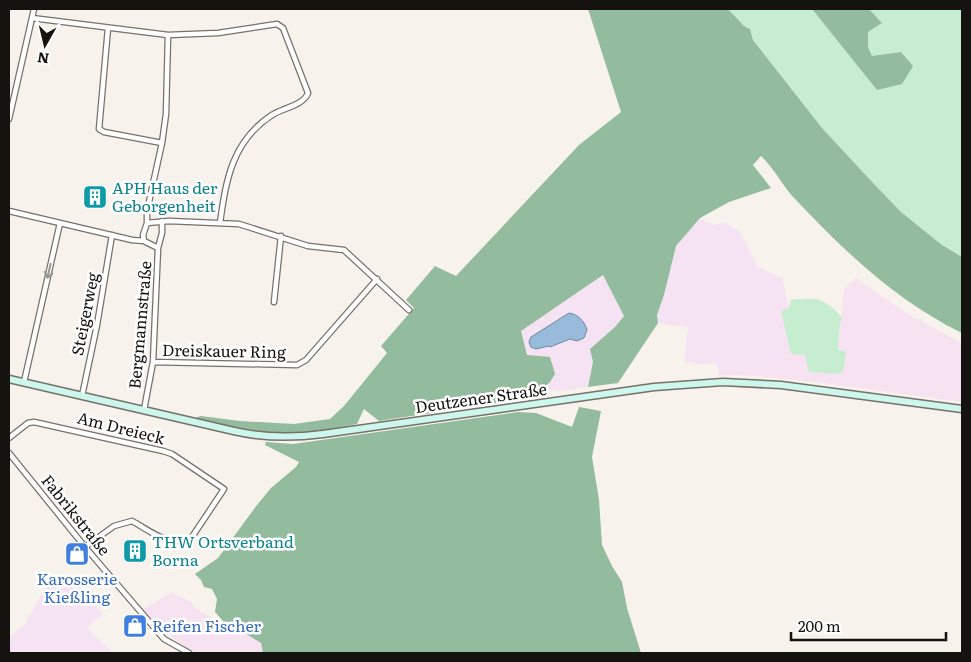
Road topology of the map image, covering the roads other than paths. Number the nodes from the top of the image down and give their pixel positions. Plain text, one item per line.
1 (34, 9) edge
2 (32, 18) junction
3 (108, 28) junction
4 (168, 35) junction
5 (9, 119) edge
6 (162, 143) junction
7 (9, 211) edge
8 (162, 221) junction
9 (60, 223) junction
10 (147, 223) junction
11 (220, 223) junction
12 (112, 235) junction
13 (280, 236) junction
14 (144, 241) junction
15 (158, 248) junction
16 (377, 279) junction
17 (274, 302) dead end
18 (409, 310) dead end
19 (153, 362) junction
20 (9, 379) edge
21 (24, 382) junction
22 (82, 396) junction
23 (962, 409) edge
24 (144, 410) junction
25 (9, 438) edge
26 (9, 453) edge
27 (85, 547) junction
28 (189, 653) edge

1 - 2 street
2 - 3 street
2 - 5 street
3 - 4 street
3 - 6 street
4 - 6 street, Bergmannstraße
4 - 11 street
6 - 10 street, Bergmannstraße
7 - 9 street
8 - 10 street
8 - 11 street
8 - 15 street
9 - 12 street
9 -> 21 street
10 - 14 street, Bergmannstraße
11 - 13 street
12 - 14 street
12 - 22 street, Steigerweg
13 - 16 street
13 - 17 street
14 - 15 street, Bergmannstraße
15 - 19 street, Bergmannstraße
16 - 18 street
16 - 19 street, Dreiskauer Ring
19 - 24 street, Bergmannstraße
20 - 21 main road, Deutzener Straße
21 - 22 main road, Deutzener Straße
22 - 24 main road, Deutzener Straße
23 - 24 main road, Deutzener Straße
25 - 27 street, Am Dreieck
26 - 27 street, Fabrikstraße
27 - 28 street, Fabrikstraße

